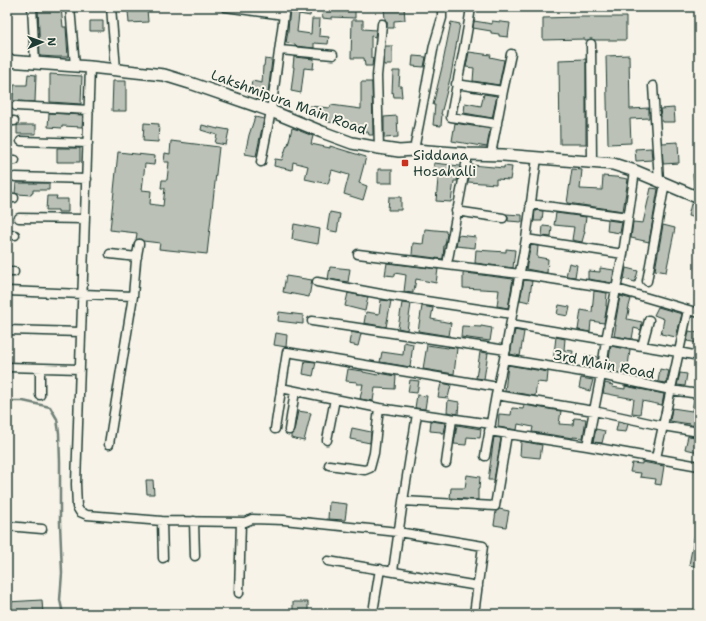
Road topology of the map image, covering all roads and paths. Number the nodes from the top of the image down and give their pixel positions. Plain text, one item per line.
1 (32, 7) edge
2 (70, 7) edge
3 (111, 7) edge
4 (225, 7) edge
5 (442, 7) edge
6 (471, 7) edge
7 (285, 11) edge
8 (382, 24) dead end
9 (591, 44) dead end
10 (280, 50) junction
11 (511, 54) dead end
12 (333, 55) dead end
13 (7, 61) edge
14 (35, 63) junction
15 (75, 66) junction
16 (90, 67) junction
17 (116, 69) junction
18 (456, 84) junction
19 (653, 86) dead end
20 (503, 91) junction
21 (16, 106) dead end
22 (89, 110) junction
23 (271, 111) junction
24 (497, 124) junction
25 (20, 141) dead end
26 (88, 143) junction
27 (379, 148) junction
28 (414, 150) junction
29 (468, 154) junction
30 (491, 154) junction
31 (537, 158) junction
32 (261, 162) dead end
33 (592, 162) junction
34 (634, 171) junction
35 (15, 177) dead end
36 (87, 179) junction
37 (662, 182) junction
38 (699, 198) edge
39 (530, 204) junction
40 (456, 210) junction
41 (628, 217) junction
42 (19, 218) dead end
43 (503, 218) dead end
44 (85, 220) junction
45 (526, 239) junction
46 (140, 244) dead end
47 (110, 254) dead end
48 (358, 254) dead end
49 (623, 254) junction
50 (137, 257) junction
51 (448, 259) dead end
52 (520, 274) junction
53 (647, 281) dead end
54 (317, 282) dead end
55 (617, 289) junction
56 (7, 291) edge
57 (82, 294) junction
58 (133, 296) junction
59 (688, 310) junction
60 (699, 313) edge
61 (512, 314) junction
62 (649, 320) dead end
63 (312, 321) dead end
64 (511, 324) junction
65 (7, 330) edge
66 (81, 332) junction
67 (606, 340) junction
68 (642, 346) junction
69 (506, 350) junction
70 (678, 352) junction
71 (699, 356) edge
72 (504, 359) junction
73 (7, 367) edge
74 (40, 368) junction
75 (80, 369) junction
76 (601, 375) junction
77 (281, 388) junction
78 (671, 390) junction
79 (295, 391) junction
80 (497, 391) junction
81 (699, 394) edge
82 (40, 395) dead end
83 (335, 399) junction
84 (379, 408) junction
85 (594, 411) junction
86 (417, 414) junction
87 (452, 419) junction
88 (663, 426) junction
89 (490, 428) junction
90 (275, 429) dead end
91 (289, 430) dead end
92 (699, 432) edge
93 (507, 434) junction
94 (327, 440) dead end
95 (109, 444) dead end
96 (587, 446) junction
97 (486, 456) dead end
98 (656, 458) junction
99 (446, 463) dead end
100 (329, 465) dead end
101 (699, 466) edge
102 (403, 501) junction
103 (162, 521) junction
104 (194, 521) junction
105 (240, 522) junction
106 (7, 526) edge
107 (42, 530) dead end
108 (398, 532) junction
109 (195, 556) dead end
110 (163, 558) dead end
111 (328, 561) dead end
112 (380, 569) junction
113 (393, 571) junction
114 (478, 586) junction
115 (239, 593) dead end
116 (374, 606) dead end
117 (474, 614) edge

1 - 14 street
2 - 15 street
3 - 17 street
4 - 7 street
5 - 28 street
6 - 18 street
7 - 10 street
8 - 27 street
9 - 33 street
10 - 12 street
10 - 23 street
11 - 20 street
13 - 14 main road, Lakshmipura Main Road
14 - 15 main road, Lakshmipura Main Road
15 - 16 main road, Lakshmipura Main Road
16 - 17 main road, Lakshmipura Main Road
16 - 22 street
17 - 23 main road, Lakshmipura Main Road
18 - 20 street
18 - 24 street
19 - 37 street
20 - 24 street
21 - 22 street
22 - 26 street
23 - 27 main road, Lakshmipura Main Road
23 - 32 street
24 - 30 street
25 - 26 street
26 - 36 street
27 - 28 main road, Lakshmipura Main Road
28 - 29 main road, Lakshmipura Main Road
29 - 30 main road, Lakshmipura Main Road
29 - 40 street
30 - 31 main road, Lakshmipura Main Road
31 - 33 main road, Lakshmipura Main Road
31 - 39 street
33 - 34 main road, Lakshmipura Main Road
34 - 37 main road, Lakshmipura Main Road
34 - 41 street
35 - 36 street
36 - 44 street
37 - 38 main road, Lakshmipura Main Road
37 - 53 street
39 - 41 street
39 - 45 street
40 - 43 street
40 - 51 street
41 - 49 street
42 - 44 street
44 - 57 street
45 - 49 street
45 - 52 street
46 - 50 street
47 - 50 street
48 - 52 street
49 - 55 street
50 - 58 street
52 - 55 street
52 - 61 street
54 - 61 street
55 - 59 street
55 - 67 street
56 - 57 street
57 - 58 street
57 - 66 street
58 - 95 street
59 - 60 street
59 - 70 street
61 - 64 street
62 - 68 street
63 - 69 street
64 - 67 street
64 - 69 street
65 - 66 street
66 - 75 street
67 - 68 street
67 - 76 street
68 - 70 street
69 - 72 street
70 - 71 street
70 - 78 street
72 - 76 street, 3rd Main Road
72 - 80 street
73 - 74 street
74 - 75 street
74 - 82 street
75 - 103 street
76 - 78 street, 3rd Main Road
76 - 85 street
77 - 79 street
77 - 80 street
77 - 90 street
78 - 81 street, 3rd Main Road
78 - 88 street
79 - 83 street
79 - 91 street
80 - 85 street
80 - 89 street
83 - 84 street
83 - 94 street
84 - 86 street
84 - 100 street
85 - 88 street
85 - 96 street
86 - 87 street
86 - 102 street
87 - 89 street
87 - 99 street
88 - 92 street
88 - 98 street
89 - 93 street
89 - 97 street
93 - 96 street
93 - 102 street
96 - 98 street
98 - 101 street
102 - 108 street
103 - 104 street
103 - 110 street
104 - 105 street
104 - 109 street
105 - 108 street
105 - 115 street
106 - 107 street
108 - 113 street
108 - 114 street
111 - 112 street
112 - 113 street
112 - 116 street
113 - 114 street
114 - 117 street

